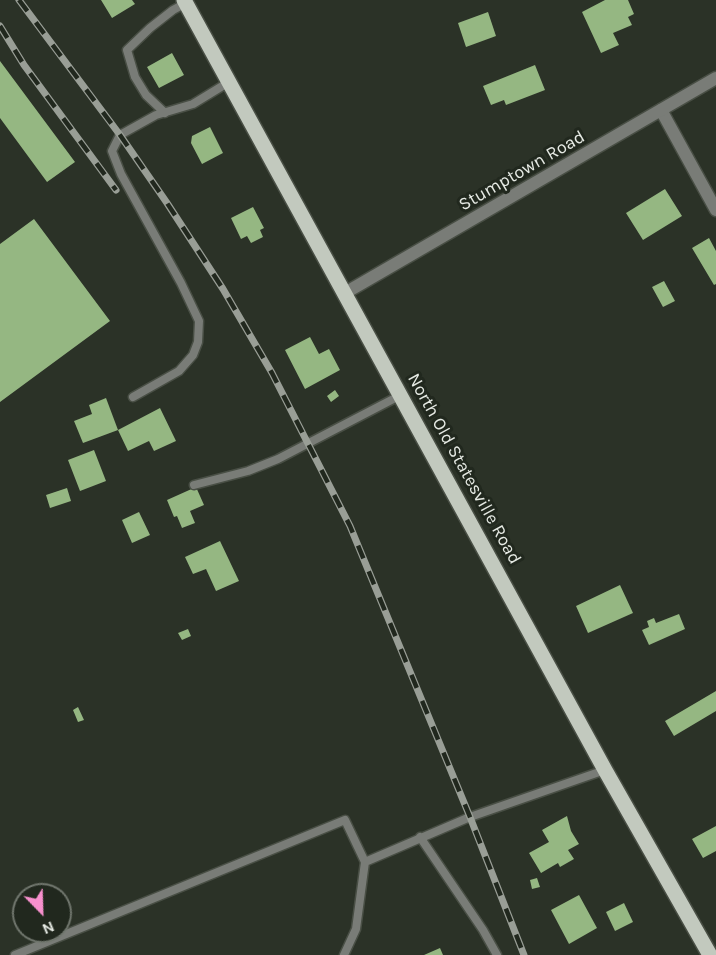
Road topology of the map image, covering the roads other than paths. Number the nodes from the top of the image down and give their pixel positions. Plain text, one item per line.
1 (185, 2) edge
2 (716, 78) edge
3 (229, 82) junction
4 (661, 110) junction
5 (165, 113) junction
6 (716, 210) edge
7 (345, 293) junction
8 (401, 395) junction
9 (133, 397) dead end
10 (194, 485) dead end
11 (605, 770) junction
12 (420, 837) junction
13 (365, 862) junction
14 (15, 955) edge
15 (344, 955) edge
16 (498, 955) edge
17 (710, 955) edge

1 - 3 main road, North Old Statesville Road
1 - 5 lane
2 - 4 street, Stumptown Road
3 - 5 lane
3 - 7 main road, North Old Statesville Road
4 - 6 street
4 - 7 street, Stumptown Road
5 - 9 lane
7 - 8 main road, North Old Statesville Road
8 - 10 lane
8 - 11 main road, North Old Statesville Road
11 - 12 lane
11 - 17 main road, North Old Statesville Road
12 - 13 lane
12 - 16 lane
13 - 14 lane
13 - 15 lane

